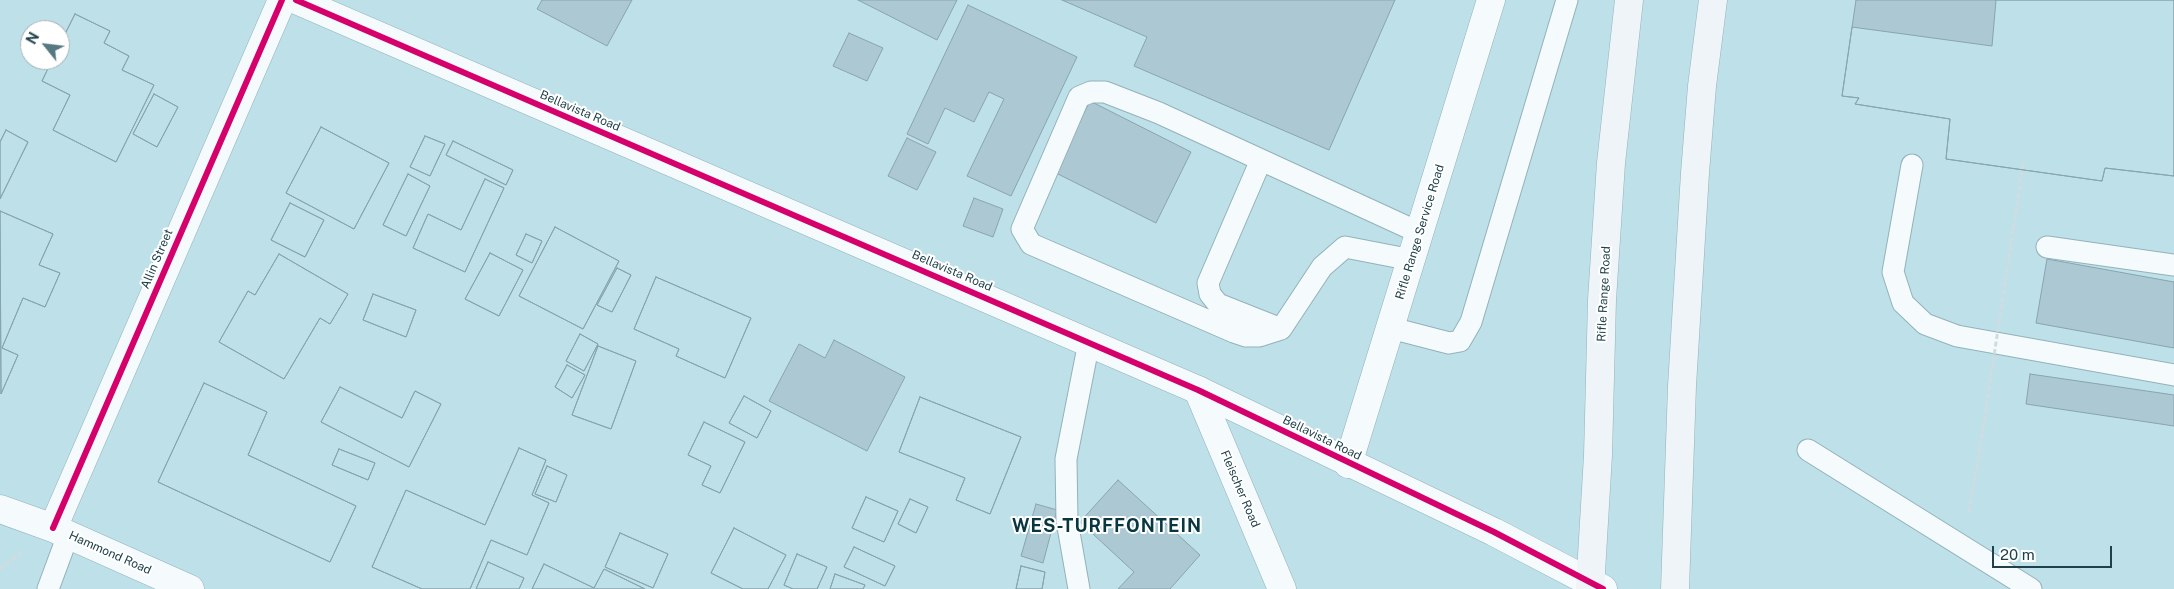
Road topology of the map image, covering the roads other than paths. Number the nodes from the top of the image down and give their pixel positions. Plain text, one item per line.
1 (282, 0) edge
2 (296, 0) edge
3 (1491, 0) edge
4 (1567, 0) edge
5 (1629, 0) edge
6 (1713, 0) edge
7 (1261, 160) junction
8 (1912, 165) dead end
9 (1420, 233) junction
10 (2047, 246) dead end
11 (1412, 260) junction
12 (2174, 265) edge
13 (1391, 328) junction
14 (1281, 329) junction
15 (1089, 342) junction
16 (2174, 375) edge
17 (1198, 390) junction
18 (1808, 450) dead end
19 (1348, 464) junction
20 (0, 509) edge
21 (61, 531) junction
22 (1595, 587) edge
23 (48, 589) edge
24 (190, 589) edge
25 (1079, 589) edge
26 (1282, 589) edge
27 (1675, 589) edge
28 (2031, 589) edge

1 - 21 street, Allin Street
2 - 15 street, Bellavista Road
3 - 9 street, Rifle Range Service Road
4 - 13 lane
5 - 22 main road, Rifle Range Road
6 - 27 main road
7 - 9 lane
7 - 14 lane
7 - 14 lane
8 - 16 lane
9 - 11 street, Rifle Range Service Road
10 - 12 lane
11 - 13 street, Rifle Range Service Road
11 - 14 lane
13 - 19 street, Rifle Range Service Road
15 - 17 street, Bellavista Road
15 - 25 lane
17 - 19 street, Bellavista Road
17 - 26 street, Fleischer Road
18 - 28 lane
19 - 22 street, Bellavista Road
20 - 21 street, Hammond Road
21 - 23 lane
21 - 24 street, Hammond Road

